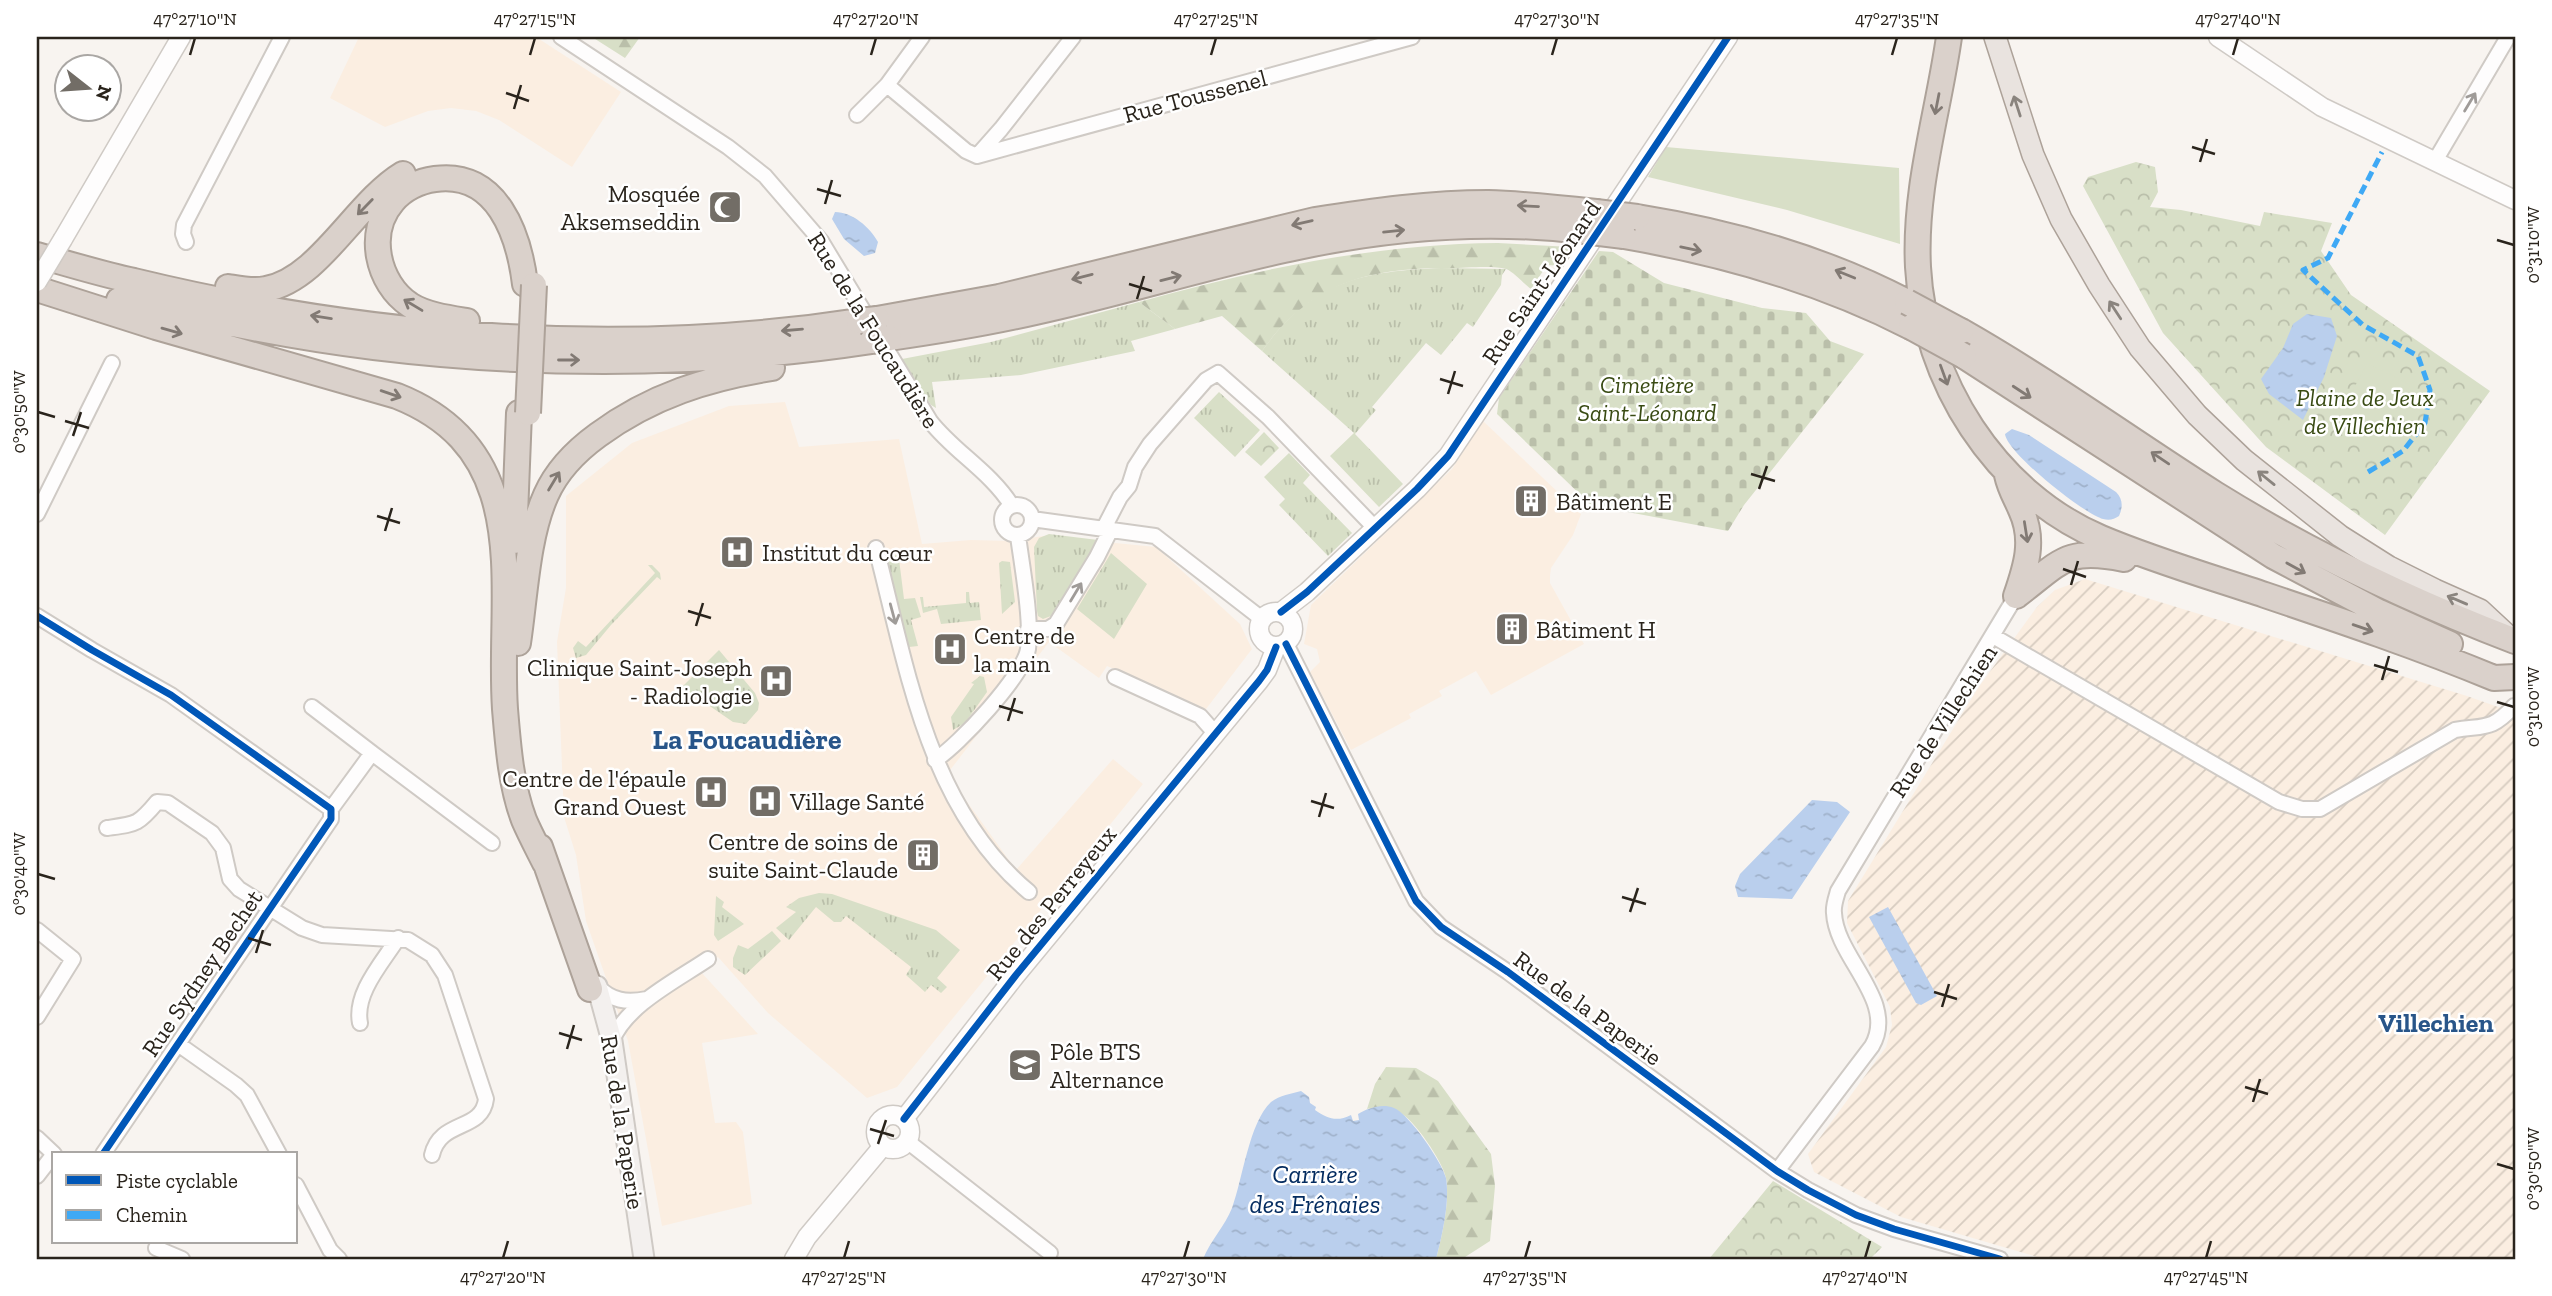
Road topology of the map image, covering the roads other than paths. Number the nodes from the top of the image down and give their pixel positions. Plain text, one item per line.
1 (181, 37) edge
2 (282, 37) edge
3 (561, 37) edge
4 (922, 37) edge
5 (1073, 37) edge
6 (1412, 37) edge
7 (1728, 37) edge
8 (1949, 37) edge
9 (1995, 37) edge
10 (2218, 37) edge
11 (2508, 37) edge
12 (887, 85) junction
13 (857, 115) dead end
14 (977, 156) junction
15 (2435, 161) junction
16 (2515, 200) edge
17 (1589, 221) junction
18 (1631, 227) junction
19 (186, 242) dead end
20 (37, 245) edge
21 (37, 255) edge
22 (37, 280) edge
23 (530, 284) junction
24 (37, 289) edge
25 (747, 334) junction
26 (879, 337) junction
27 (112, 363) dead end
28 (523, 413) junction
29 (2007, 471) junction
30 (1012, 506) junction
31 (37, 514) edge
32 (1032, 519) junction
33 (1375, 527) junction
34 (1107, 529) junction
35 (1018, 536) junction
36 (876, 548) dead end
37 (2165, 561) junction
38 (2017, 596) junction
39 (37, 616) edge
40 (1286, 616) junction
41 (1262, 619) junction
42 (1028, 629) junction
43 (1993, 636) junction
44 (2514, 640) edge
45 (518, 643) junction
46 (1276, 644) junction
47 (2515, 675) edge
48 (1115, 677) dead end
49 (2514, 706) edge
50 (312, 708) dead end
51 (1215, 733) junction
52 (372, 753) junction
53 (935, 760) junction
54 (522, 764) junction
55 (331, 811) junction
56 (107, 828) dead end
57 (492, 843) dead end
58 (545, 863) junction
59 (1029, 892) dead end
60 (270, 907) junction
61 (37, 930) edge
62 (398, 938) junction
63 (708, 959) dead end
64 (594, 988) junction
65 (651, 998) junction
66 (37, 1017) edge
67 (360, 1023) dead end
68 (612, 1041) junction
69 (178, 1044) junction
70 (904, 1119) junction
71 (37, 1138) edge
72 (907, 1141) junction
73 (883, 1146) junction
74 (52, 1152) edge
75 (104, 1152) edge
76 (278, 1152) edge
77 (432, 1155) dead end
78 (52, 1157) edge
79 (1777, 1171) junction
80 (37, 1176) edge
81 (298, 1189) edge
82 (154, 1250) edge
83 (1050, 1253) dead end
84 (182, 1259) edge
85 (339, 1259) edge
86 (634, 1259) edge
87 (644, 1259) edge
88 (794, 1259) edge
89 (2000, 1259) edge

1 - 22 street, bridge
2 - 19 street
3 - 30 street, Rue de la Foucaudière
4 - 12 street
5 - 14 street
6 - 14 street, Rue Toussenel
7 - 33 street, Rue Saint-Léonard
8 -> 29 highway
44 -> 9 main road
10 - 15 street
15 -> 11 street
12 - 13 street
12 - 14 street
15 - 16 street
17 - 18 highway, bridge
26 -> 17 highway
17 -> 26 highway
44 -> 18 highway, bridge
18 -> 47 highway, bridge
23 -> 20 highway
25 -> 21 highway
22 -> 26 highway
25 -> 23 highway
23 - 28 highway
24 -> 58 highway
26 -> 25 highway
45 -> 26 highway
27 - 31 street
28 - 45 highway
28 - 54 highway
29 - 37 highway
29 -> 38 highway
30 - 32 street, Rue de la Foucaudière
30 - 35 street
32 - 34 street, Rue de la Foucaudière
32 - 35 street
33 - 34 street
33 - 40 street, Rue Saint-Léonard
34 - 41 street, Rue de la Foucaudière
42 -> 34 street
35 - 42 street
36 -> 53 street
37 - 38 highway
37 -> 47 highway
38 - 43 street
39 - 55 street
40 - 41 street
40 - 46 street
41 - 46 street
42 - 53 street
43 - 49 street, Rue de Villechien
43 - 79 street, Rue de Villechien
45 - 54 highway
46 - 51 street, Rue des Perreyeux
46 - 79 street, Rue de la Paperie
48 - 51 street
50 - 52 street
51 - 70 street, Rue des Perreyeux
52 - 55 street, Rue Sydney Bechet
52 - 57 street
53 - 59 street
54 - 58 highway
54 - 64 highway
55 - 60 street, Rue Sydney Bechet
56 - 60 street
58 - 64 highway
60 - 62 street
60 - 69 street, Rue Sydney Bechet
61 - 66 street
62 - 67 street
62 - 77 street
63 - 65 street
64 - 65 street
64 - 68 main road, Rue de la Paperie
64 - 86 main road
65 - 68 street
68 - 87 main road, Rue de la Paperie
69 - 75 street, Rue Sydney Bechet
69 - 76 street
70 - 72 street
70 - 73 street
71 - 74 street
72 - 73 street
72 - 83 street
73 - 88 street
78 - 80 street
79 - 89 street, Rue de la Paperie
81 - 85 street
82 - 84 street

